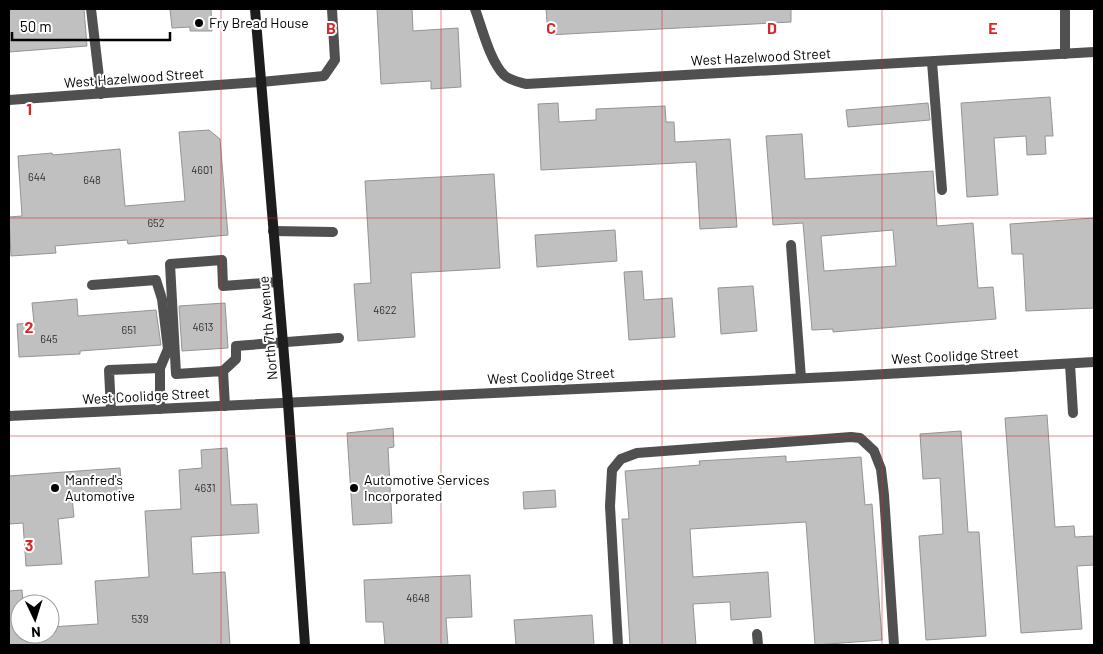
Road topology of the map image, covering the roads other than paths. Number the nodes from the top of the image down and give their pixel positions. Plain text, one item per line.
1 (92, 9) edge
2 (255, 9) edge
3 (332, 9) edge
4 (475, 9) edge
5 (1065, 9) edge
6 (1094, 52) edge
7 (1065, 54) junction
8 (932, 62) junction
9 (261, 82) junction
10 (101, 94) junction
11 (9, 100) edge
12 (942, 190) dead end
13 (274, 231) junction
14 (333, 232) dead end
15 (791, 245) dead end
16 (278, 282) junction
17 (92, 285) dead end
18 (339, 338) dead end
19 (282, 343) junction
20 (1094, 362) edge
21 (1070, 364) junction
22 (160, 368) junction
23 (223, 371) junction
24 (801, 378) junction
25 (288, 403) junction
26 (225, 406) junction
27 (160, 408) junction
28 (111, 411) junction
29 (1073, 412) dead end
30 (9, 416) edge
31 (757, 634) dead end
32 (305, 645) edge
33 (618, 645) edge
34 (758, 645) edge
35 (894, 645) edge

1 - 10 street
2 - 9 main road, North 7th Avenue
3 - 9 street, West Hazelwood Street
4 - 8 street, West Hazelwood Street
5 - 7 street
6 - 7 street, West Hazelwood Street
7 - 8 street, West Hazelwood Street
8 - 12 street
9 - 10 street, West Hazelwood Street
9 - 13 main road, North 7th Avenue
10 - 11 street, West Hazelwood Street
13 - 14 street
13 - 16 main road, North 7th Avenue
15 - 24 street
16 - 19 main road, North 7th Avenue
16 - 23 street
17 - 22 street
18 - 19 street
19 - 23 street
19 - 25 main road, North 7th Avenue
20 - 21 street, West Coolidge Street
21 - 24 street, West Coolidge Street
21 - 29 street
22 - 27 street
22 - 28 street
23 - 26 street
24 - 25 street, West Coolidge Street
25 - 26 street, West Coolidge Street
25 - 32 main road, North 7th Avenue
26 - 27 street, West Coolidge Street
27 - 28 street, West Coolidge Street
28 - 30 street, West Coolidge Street
31 - 34 street
33 - 35 street

